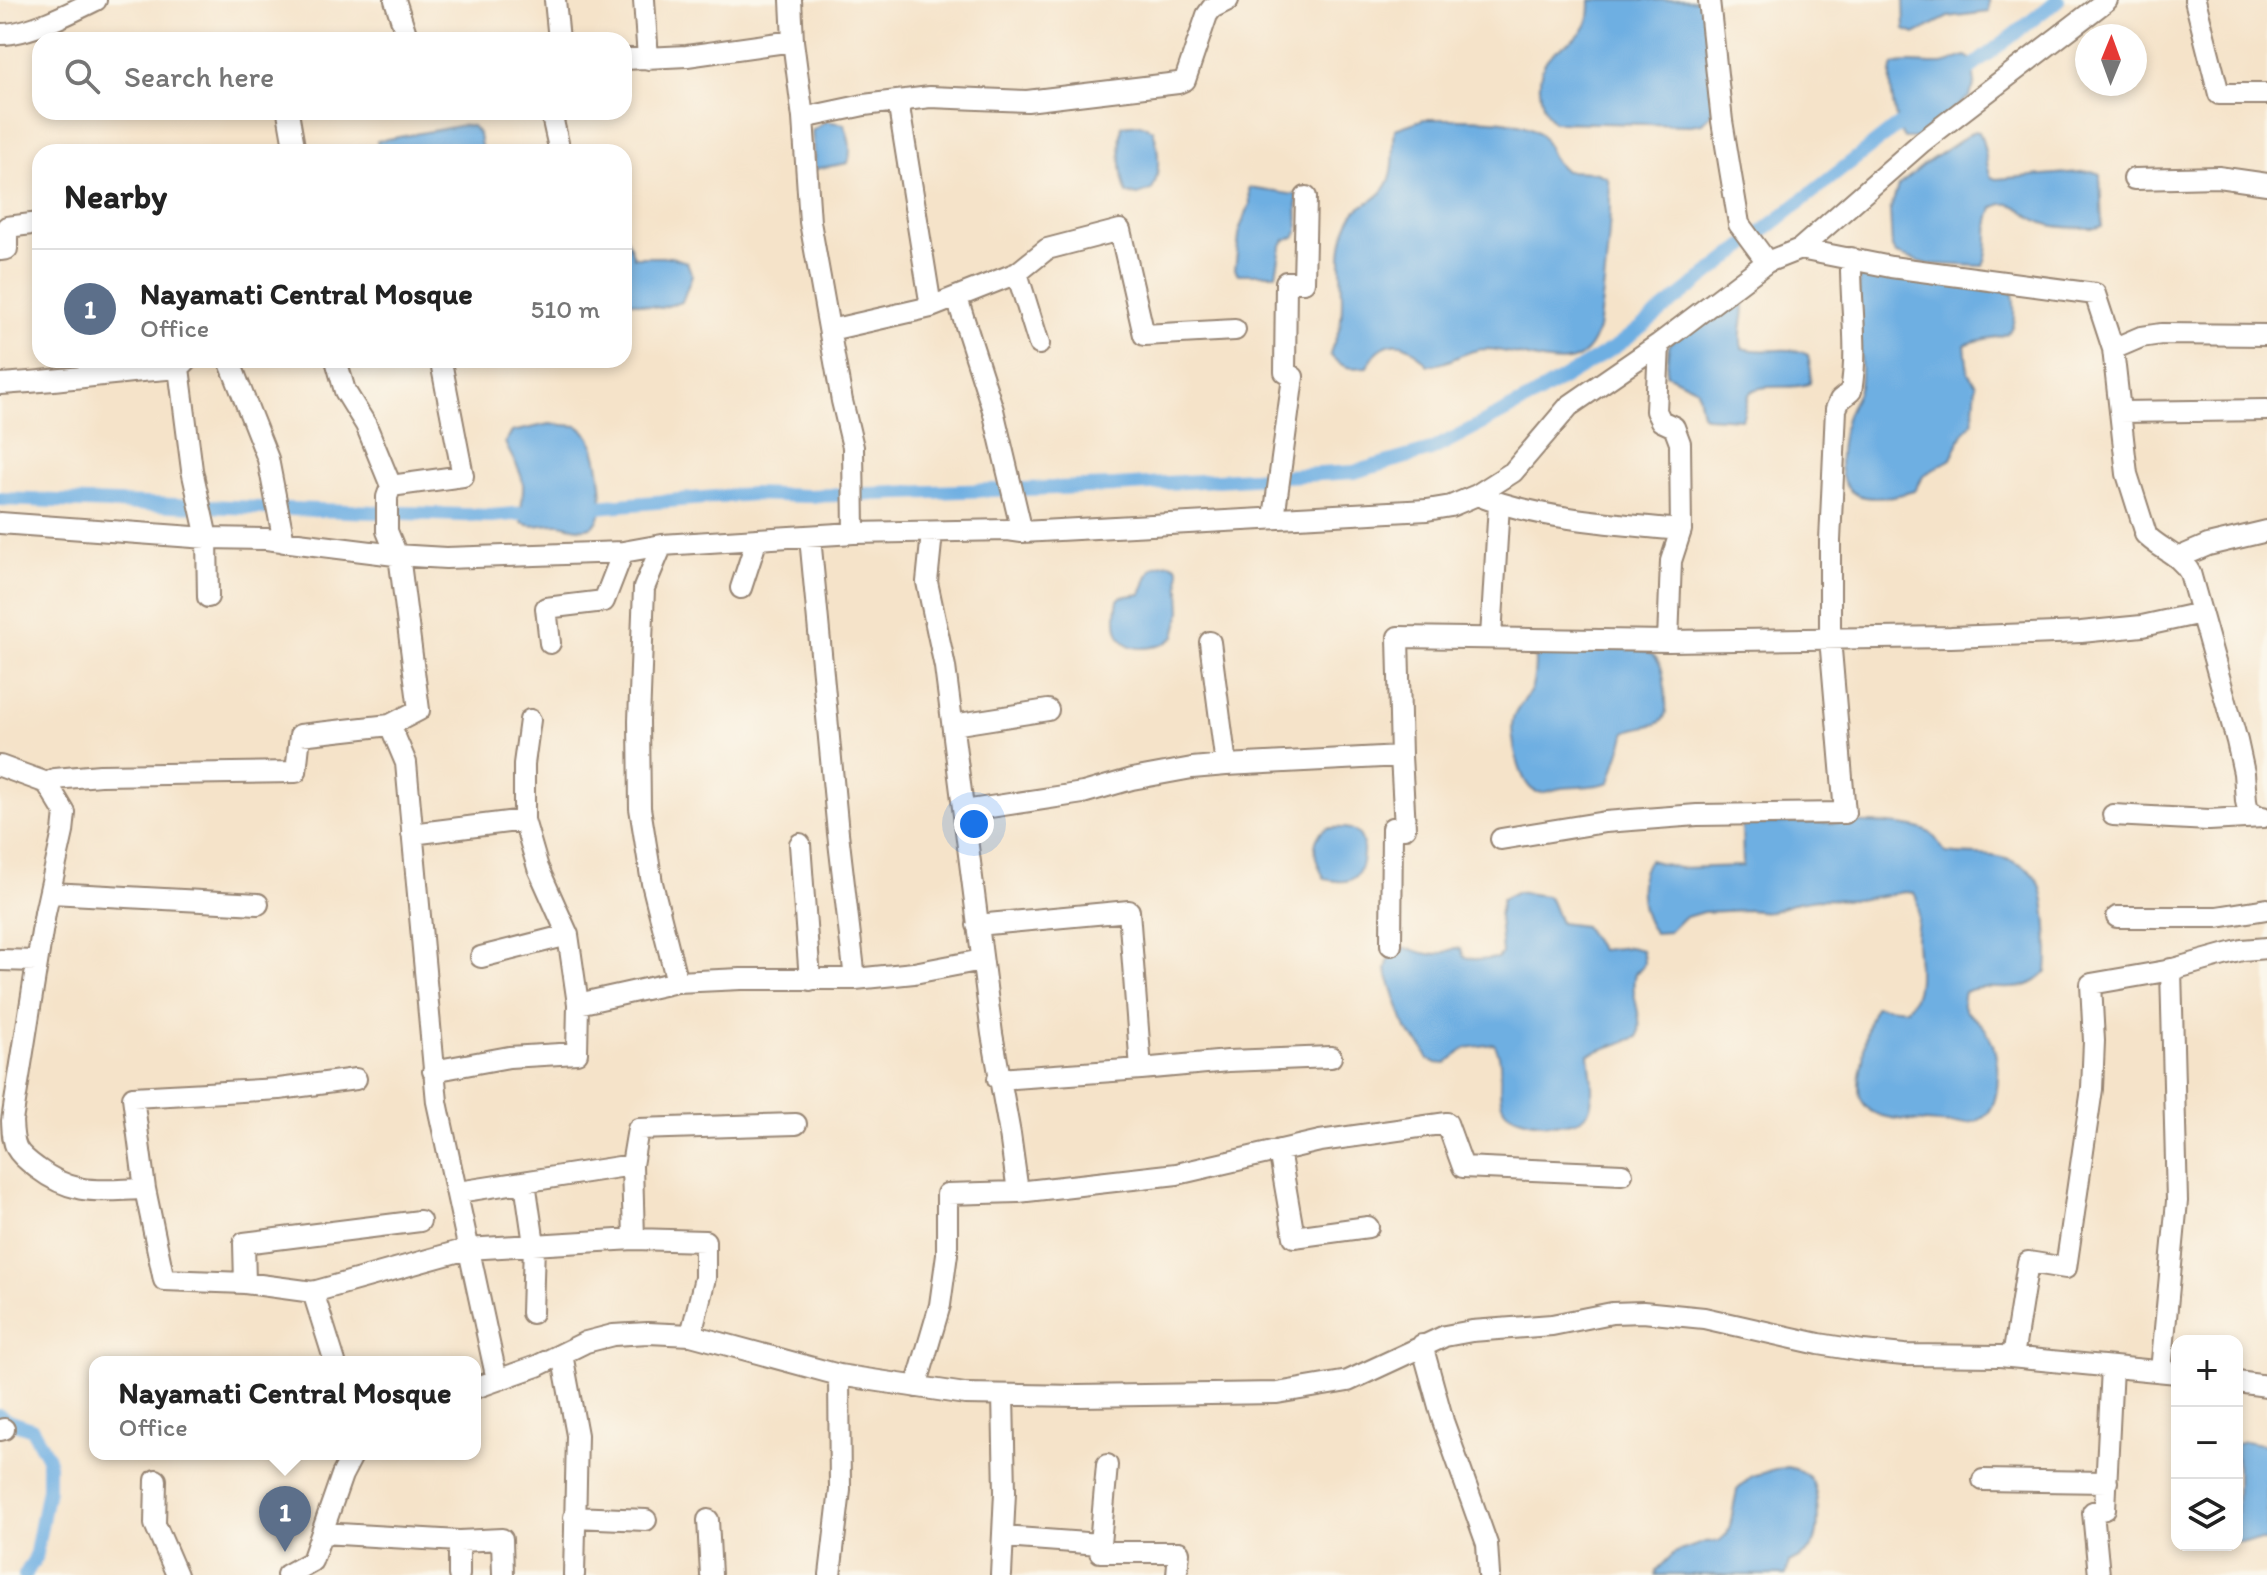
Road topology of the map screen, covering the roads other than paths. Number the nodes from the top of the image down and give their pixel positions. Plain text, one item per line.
1 (96, 0) edge
2 (395, 0) edge
3 (555, 0) edge
4 (644, 0) edge
5 (791, 0) edge
6 (1228, 0) edge
7 (1709, 0) edge
8 (2107, 0) edge
9 (2195, 0) edge
10 (405, 32) edge
11 (558, 32) edge
12 (0, 34) edge
13 (793, 41) junction
14 (632, 59) edge
15 (648, 59) junction
16 (2267, 94) edge
17 (898, 101) junction
18 (803, 118) junction
19 (289, 120) edge
20 (553, 120) edge
21 (294, 144) edge
22 (558, 144) edge
23 (2134, 179) dead end
24 (2267, 184) edge
25 (1306, 197) dead end
26 (32, 224) edge
27 (1800, 249) junction
28 (0, 250) edge
29 (1764, 258) junction
30 (1851, 258) junction
31 (1017, 273) junction
32 (957, 298) junction
33 (931, 307) junction
34 (830, 330) junction
35 (1235, 330) dead end
36 (2267, 335) edge
37 (1039, 344) dead end
38 (1659, 344) junction
39 (2113, 349) junction
40 (149, 368) edge
41 (183, 368) edge
42 (232, 368) edge
43 (338, 368) edge
44 (442, 368) edge
45 (0, 384) edge
46 (2267, 410) edge
47 (2120, 412) junction
48 (389, 492) junction
49 (1477, 495) junction
50 (1499, 504) junction
51 (1275, 512) junction
52 (0, 523) edge
53 (854, 525) junction
54 (1020, 525) junction
55 (1681, 530) junction
56 (2267, 531) edge
57 (282, 532) junction
58 (206, 533) junction
59 (932, 533) junction
60 (810, 537) junction
61 (757, 539) junction
62 (662, 545) junction
63 (623, 552) junction
64 (395, 555) junction
65 (2180, 557) junction
66 (741, 588) dead end
67 (208, 597) dead end
68 (2201, 613) junction
69 (1491, 637) junction
70 (1830, 638) junction
71 (1668, 641) junction
72 (1210, 642) dead end
73 (550, 643) dead end
74 (1048, 710) dead end
75 (530, 720) dead end
76 (390, 725) junction
77 (953, 725) junction
78 (1401, 756) junction
79 (1226, 765) junction
80 (0, 766) edge
81 (47, 783) junction
82 (964, 811) junction
83 (2113, 815) dead end
84 (2262, 817) edge
85 (524, 820) junction
86 (412, 834) junction
87 (1501, 839) dead end
88 (800, 844) dead end
89 (51, 893) junction
90 (258, 904) dead end
91 (2267, 909) edge
92 (2117, 917) dead end
93 (977, 925) junction
94 (568, 935) junction
95 (1391, 945) dead end
96 (2267, 948) edge
97 (481, 957) dead end
98 (0, 960) edge
99 (982, 960) junction
100 (37, 961) junction
101 (2171, 969) junction
102 (855, 979) junction
103 (810, 980) junction
104 (677, 982) junction
105 (578, 1004) junction
106 (1331, 1057) dead end
107 (1141, 1069) junction
108 (433, 1071) junction
109 (356, 1079) dead end
110 (998, 1079) junction
111 (796, 1124) dead end
112 (1279, 1150) junction
113 (632, 1165) junction
114 (1622, 1174) dead end
115 (525, 1182) junction
116 (145, 1189) junction
117 (458, 1192) junction
118 (1018, 1192) junction
119 (420, 1221) dead end
120 (1368, 1227) dead end
121 (634, 1239) junction
122 (534, 1244) junction
123 (467, 1249) junction
124 (245, 1283) junction
125 (313, 1292) junction
126 (532, 1313) dead end
127 (691, 1335) junction
128 (1422, 1345) junction
129 (562, 1354) junction
130 (333, 1356) edge
131 (2013, 1357) junction
132 (2112, 1367) junction
133 (2169, 1372) edge
134 (839, 1375) junction
135 (497, 1380) junction
136 (2243, 1383) edge
137 (481, 1386) edge
138 (2267, 1386) edge
139 (916, 1387) junction
140 (1003, 1395) junction
141 (350, 1460) edge
142 (1107, 1465) dead end
143 (156, 1480) dead end
144 (1983, 1480) dead end
145 (2107, 1482) junction
146 (574, 1517) junction
147 (646, 1520) dead end
148 (708, 1520) dead end
149 (322, 1533) junction
150 (1003, 1537) junction
151 (459, 1541) junction
152 (1100, 1544) junction
153 (177, 1575) edge
154 (287, 1575) edge
155 (459, 1575) edge
156 (503, 1575) edge
157 (574, 1575) edge
158 (711, 1575) edge
159 (830, 1575) edge
160 (1001, 1575) edge
161 (1177, 1575) edge
162 (1489, 1575) edge
163 (2099, 1575) edge

1 - 12 street
2 - 10 street
3 - 11 street
4 - 15 street
5 - 13 street
6 - 17 street
7 - 29 street
8 - 27 street
9 - 16 street
13 - 15 street
13 - 18 street
14 - 15 street
17 - 18 street
17 - 33 street
18 - 34 street
19 - 21 street
20 - 22 street
23 - 24 street
25 - 51 street
26 - 28 street
27 - 29 street
27 - 30 street
29 - 38 street
30 - 39 street
30 - 70 street
31 - 32 street
31 - 35 street
31 - 37 street
32 - 33 street
32 - 54 street
33 - 34 street
34 - 53 street
36 - 39 street
38 - 49 street
38 - 55 street
39 - 47 street
40 - 45 street
41 - 58 street
42 - 57 street
43 - 48 street
44 - 48 street
46 - 47 street
47 - 65 street
48 - 64 street
49 - 50 street
49 - 51 street
50 - 55 street
50 - 69 street
51 - 54 street
52 - 58 street
53 - 59 street
53 - 60 street
54 - 59 street
55 - 71 street
56 - 65 street
57 - 58 street
57 - 64 street
58 - 67 street
59 - 77 street
60 - 61 street
60 - 102 street
61 - 62 street
61 - 66 street
62 - 63 street
62 - 104 street
63 - 64 street
63 - 73 street
64 - 76 street
65 - 68 street
68 - 70 street
68 - 84 street
69 - 71 street
69 - 78 street
70 - 71 street
70 - 87 street
72 - 79 street
74 - 77 street
75 - 85 street
76 - 81 street
76 - 86 street
77 - 82 street
78 - 79 street
78 - 95 street
79 - 82 street
80 - 81 street
81 - 89 street
82 - 93 street
83 - 84 street
85 - 86 street
85 - 94 street
86 - 108 street
88 - 103 street
89 - 90 street
89 - 100 street
91 - 92 street
93 - 99 street
93 - 107 street
94 - 97 street
94 - 105 street
96 - 101 street
98 - 100 street
99 - 102 street
99 - 110 street
100 - 116 street
101 - 131 street
101 - 133 street
102 - 103 street
103 - 104 street
104 - 105 street
105 - 108 street
106 - 107 street
107 - 110 street
108 - 117 street
109 - 116 street
110 - 118 street
111 - 113 street
112 - 114 street
112 - 118 street
112 - 120 street
113 - 115 street
113 - 121 street
115 - 117 street
115 - 122 street
116 - 124 street
117 - 123 street
118 - 139 street
119 - 124 street
121 - 122 street
121 - 127 street
122 - 123 street
122 - 126 street
123 - 125 street
123 - 135 street
124 - 125 street
125 - 130 street
127 - 129 street
127 - 134 street
128 - 131 street
128 - 140 street
128 - 162 street
129 - 135 street
129 - 146 street
131 - 132 street
132 - 133 street
132 - 145 street
134 - 139 street
134 - 159 street
135 - 137 street
136 - 138 street
139 - 140 street
140 - 150 street
141 - 149 street
142 - 152 street
143 - 153 street
144 - 145 street
145 - 163 street
146 - 147 street
146 - 157 street
148 - 158 street
149 - 151 street
149 - 154 street
150 - 152 street
150 - 160 street
151 - 155 street
151 - 156 street
152 - 161 street

